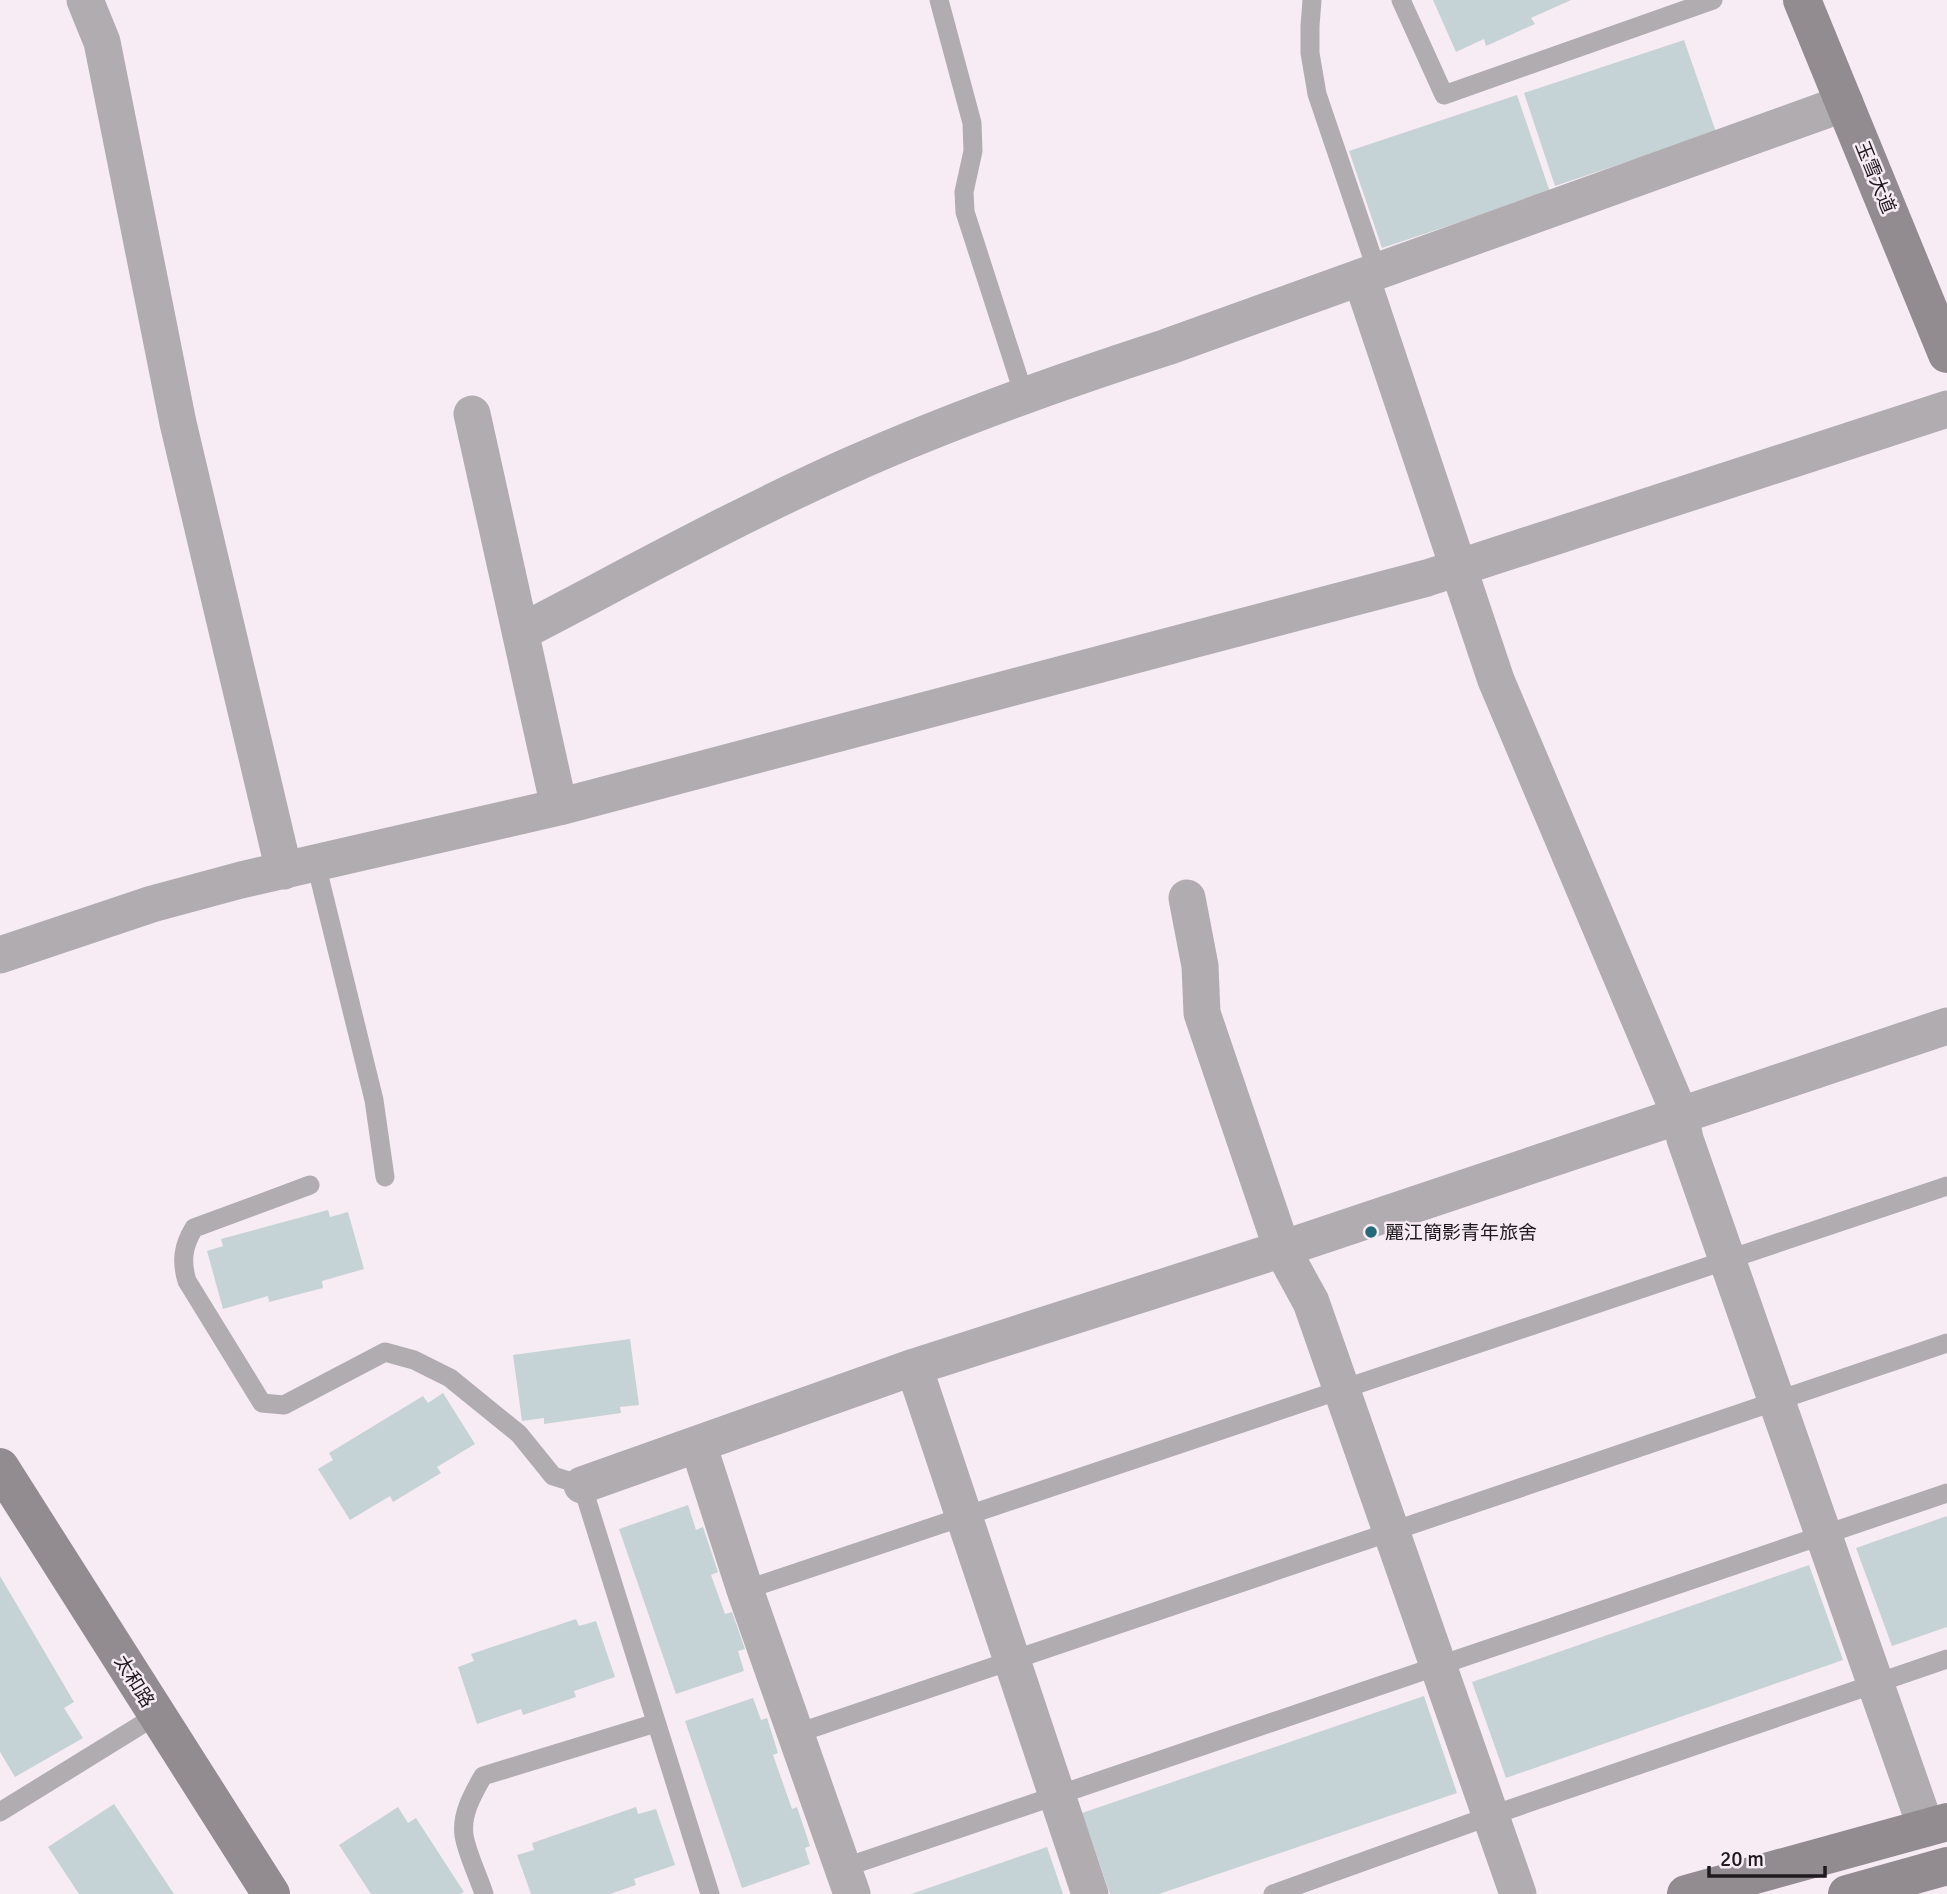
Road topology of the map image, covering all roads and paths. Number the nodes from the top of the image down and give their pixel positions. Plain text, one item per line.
1 (85, 0) edge
2 (939, 0) edge
3 (1312, 0) edge
4 (1401, 0) edge
5 (1713, 0) edge
6 (1802, 0) edge
7 (1845, 103) junction
8 (1369, 274) junction
9 (1947, 354) edge
10 (1024, 395) junction
11 (1947, 409) edge
12 (472, 414) dead end
13 (1458, 569) junction
14 (521, 632) junction
15 (559, 807) junction
16 (300, 867) junction
17 (1187, 898) dead end
18 (0, 955) edge
19 (1947, 1026) edge
20 (1680, 1115) junction
21 (385, 1177) dead end
22 (310, 1185) dead end
23 (1947, 1186) edge
24 (1282, 1249) junction
25 (1728, 1259) junction
26 (1947, 1343) edge
27 (914, 1367) junction
28 (1342, 1390) junction
29 (1778, 1401) junction
30 (698, 1444) junction
31 (582, 1485) junction
32 (6, 1491) edge
33 (1947, 1493) edge
34 (964, 1516) junction
35 (1391, 1532) junction
36 (1824, 1535) junction
37 (744, 1590) junction
38 (1947, 1659) edge
39 (1012, 1660) junction
40 (1438, 1666) junction
41 (1876, 1684) junction
42 (157, 1715) junction
43 (656, 1723) junction
44 (795, 1734) junction
45 (1057, 1795) junction
46 (0, 1812) edge
47 (1490, 1816) junction
48 (1936, 1825) edge
49 (1947, 1866) edge
50 (848, 1881) edge
51 (271, 1894) edge
52 (484, 1894) edge
53 (710, 1894) edge
54 (1090, 1894) edge
55 (1273, 1894) edge
56 (1518, 1894) edge
57 (1686, 1894) edge
58 (1847, 1894) edge

1 - 16 street
2 - 10 lane
3 - 8 lane
4 - 5 lane
6 - 7 main road, 玉雪大道
7 - 8 street
7 - 9 main road, 玉雪大道
8 - 10 street
8 - 13 street
10 - 14 street
11 - 13 street
12 - 14 street
13 - 15 street
13 - 20 street
14 - 15 street
15 - 16 street
16 - 18 street
16 - 21 lane
17 - 24 street
19 - 20 street
20 - 24 street
20 - 25 street
22 - 31 lane
23 - 25 lane
24 - 27 street
24 - 28 street
25 - 28 lane
25 - 29 street
26 - 29 lane
27 - 30 street
27 - 34 street
28 - 34 lane
28 - 35 street
29 - 35 lane
29 - 36 street
30 - 31 street
30 - 37 street
31 - 43 lane
32 - 42 main road, 太和路
33 - 36 lane
34 - 37 lane
34 - 39 street
35 - 39 lane
35 - 40 street
36 - 40 lane
36 - 41 street
37 - 44 street
38 - 41 lane
39 - 44 lane
39 - 45 street
40 - 45 lane
40 - 47 street
41 - 47 lane
41 - 48 street
42 - 46 lane
42 - 51 main road, 太和路
43 - 52 lane
43 - 53 lane
44 - 50 street
45 - 50 lane
45 - 54 street
47 - 55 lane
47 - 56 street
48 - 57 main road
49 - 58 main road

